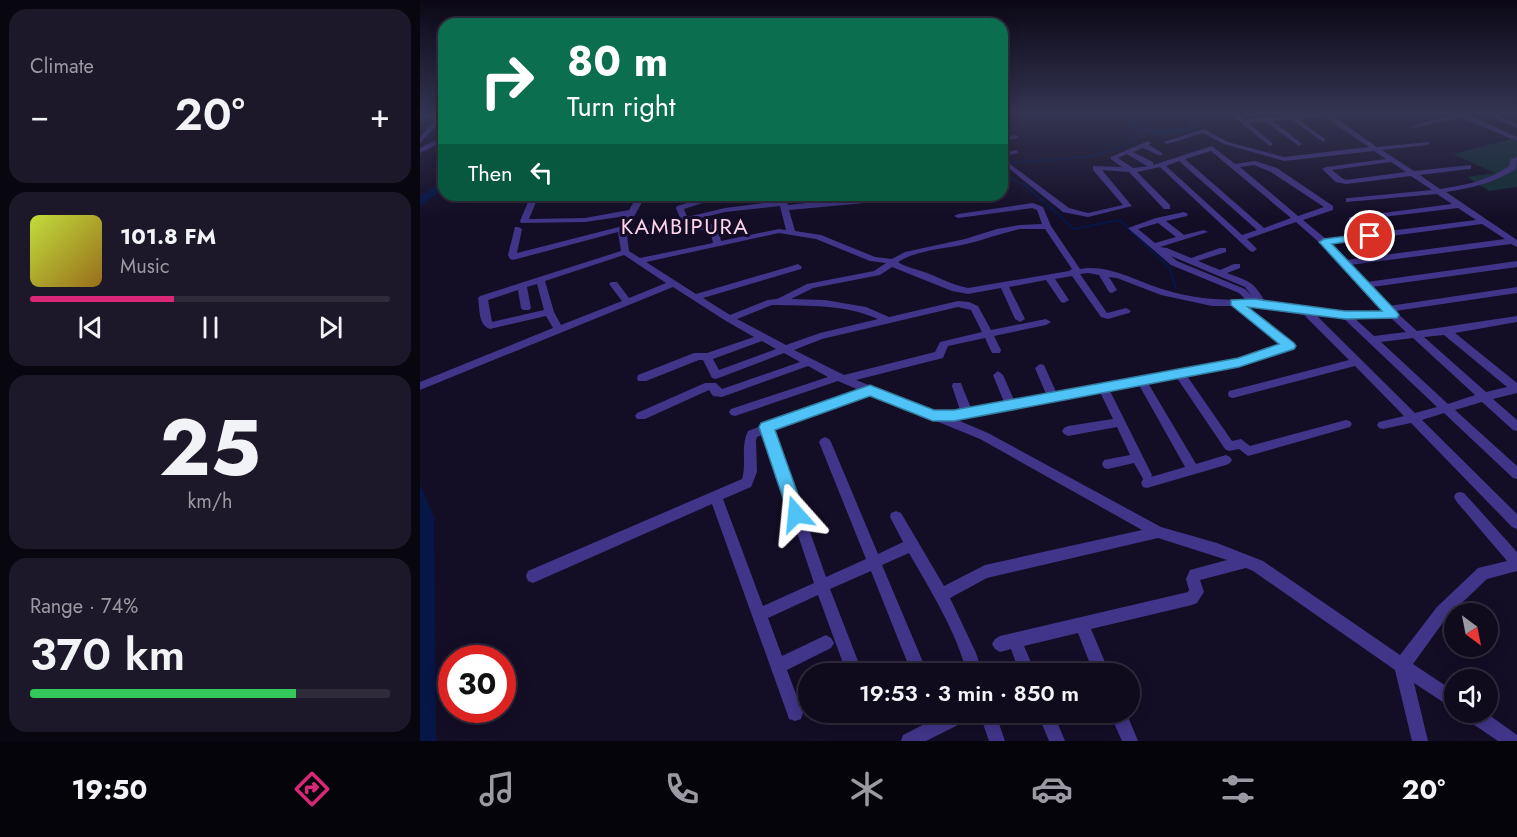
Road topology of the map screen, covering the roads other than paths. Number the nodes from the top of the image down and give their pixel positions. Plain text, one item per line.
1 (1135, 149) edge
2 (1152, 149) edge
3 (1206, 149) edge
4 (1212, 149) edge
5 (1246, 149) edge
6 (1374, 149) junction
7 (1378, 149) edge
8 (1016, 152) dead end
9 (1128, 152) junction
10 (1008, 154) edge
11 (1160, 154) dead end
12 (1179, 158) junction
13 (1517, 159) edge
14 (1392, 160) junction
15 (1150, 164) dead end
16 (1008, 165) edge
17 (1161, 165) junction
18 (1235, 166) junction
19 (1468, 167) dead end
20 (1130, 169) junction
21 (1415, 175) junction
22 (1439, 190) junction
23 (1349, 200) dead end
24 (532, 201) edge
25 (640, 201) edge
26 (703, 201) edge
27 (782, 202) edge
28 (1461, 205) junction
29 (1167, 207) dead end
30 (634, 212) junction
31 (1184, 213) dead end
32 (958, 216) dead end
33 (684, 219) junction
34 (1352, 219) dead end
35 (1159, 220) junction
36 (1297, 221) junction
37 (1484, 221) junction
38 (1047, 226) junction
39 (518, 229) dead end
40 (695, 229) dead end
41 (1263, 231) junction
42 (622, 232) junction
43 (791, 232) junction
44 (1204, 232) dead end
45 (1241, 237) junction
46 (1182, 238) junction
47 (1324, 242) junction
48 (1514, 242) edge
49 (717, 244) junction
50 (1155, 246) junction
51 (1253, 249) dead end
52 (1223, 250) dead end
53 (625, 252) junction
54 (638, 261) junction
55 (890, 261) junction
56 (1190, 261) junction
57 (1344, 263) junction
58 (1517, 264) edge
59 (1238, 266) dead end
60 (798, 267) dead end
61 (1075, 271) junction
62 (1102, 272) junction
63 (1220, 273) junction
64 (1049, 277) junction
65 (540, 280) junction
66 (674, 283) junction
67 (614, 284) dead end
68 (522, 285) junction
69 (1005, 285) junction
70 (1364, 285) junction
71 (1112, 290) dead end
72 (1517, 290) edge
73 (696, 297) junction
74 (1064, 300) dead end
75 (627, 302) junction
76 (779, 302) junction
77 (1235, 303) junction
78 (1257, 303) junction
79 (526, 308) dead end
80 (1126, 311) dead end
81 (549, 312) junction
82 (1307, 312) junction
83 (1390, 312) junction
84 (1345, 315) junction
85 (729, 319) junction
86 (1020, 319) dead end
87 (1517, 319) edge
88 (889, 321) junction
89 (1046, 322) dead end
90 (558, 329) junction
91 (1446, 331) junction
92 (987, 332) junction
93 (1416, 335) junction
94 (764, 337) junction
95 (1371, 340) junction
96 (786, 350) junction
97 (996, 350) dead end
98 (707, 357) junction
99 (810, 362) junction
100 (1357, 362) junction
101 (1040, 368) dead end
102 (1180, 374) junction
103 (998, 375) dead end
104 (642, 378) dead end
105 (842, 378) junction
106 (1141, 380) junction
107 (420, 386) edge
108 (957, 386) dead end
109 (1103, 387) junction
110 (870, 390) junction
111 (1233, 394) dead end
112 (1053, 396) junction
113 (1482, 396) junction
114 (1011, 405) junction
115 (1445, 407) junction
116 (735, 412) dead end
117 (967, 413) junction
118 (641, 416) dead end
119 (933, 416) junction
120 (1414, 420) junction
121 (1120, 422) junction
122 (1347, 424) dead end
123 (1383, 425) dead end
124 (767, 427) junction
125 (1517, 427) edge
126 (1068, 430) dead end
127 (825, 442) dead end
128 (1137, 458) junction
129 (1226, 460) dead end
130 (1108, 464) dead end
131 (1193, 470) junction
132 (1517, 474) edge
133 (717, 497) junction
134 (1460, 497) dead end
135 (896, 518) dead end
136 (1517, 524) edge
137 (1158, 532) junction
138 (912, 545) junction
139 (1247, 561) junction
140 (875, 563) junction
141 (1517, 563) edge
142 (533, 576) dead end
143 (823, 588) junction
144 (941, 595) junction
145 (759, 615) junction
146 (1082, 625) junction
147 (826, 643) dead end
148 (851, 663) edge
149 (916, 663) edge
150 (972, 663) edge
151 (1021, 663) edge
152 (1098, 663) edge
153 (778, 666) junction
154 (1402, 666) junction
155 (1444, 695) edge
156 (795, 713) dead end
157 (944, 723) edge
158 (991, 723) edge
159 (1050, 723) edge
160 (1123, 723) edge
161 (1486, 723) edge
162 (909, 741) edge
163 (997, 741) edge
164 (1057, 741) edge
165 (1130, 741) edge
166 (1420, 741) edge
167 (1512, 741) edge

1 - 9 street
2 - 11 street
3 - 12 street
4 - 18 street
5 - 6 street
6 - 7 street
6 - 14 street
8 - 10 street
9 - 15 street
9 - 20 street
12 - 17 street
12 - 41 street
13 - 22 street
14 - 21 street
14 - 21 street
16 - 20 street
17 - 20 street
17 - 45 street
18 - 36 street
18 - 36 street
19 - 21 street
20 - 29 street
21 - 22 street
22 - 23 street
22 - 28 street
24 - 30 street
25 - 30 street
26 - 33 street
27 - 33 street
27 - 43 street
28 - 34 street
28 - 37 street
30 - 42 street
31 - 35 street
32 - 38 street
33 - 42 street
35 - 46 street
35 - 50 street
36 - 41 street
36 - 47 street
37 - 47 street
37 - 48 street
38 - 55 street
38 - 61 street
39 - 42 street
40 - 49 street
41 - 45 street
42 - 53 street
43 - 49 street
43 - 55 street
44 - 46 street
45 - 51 street
46 - 50 street
47 - 57 street
48 - 57 street
49 - 54 street
50 - 56 street
50 - 78 street
52 - 56 street
53 - 54 street
53 - 65 street
54 - 66 street
55 - 69 street
55 - 76 street
56 - 63 street
57 - 70 street
58 - 70 street
59 - 63 street
60 - 73 street
61 - 62 street
61 - 64 street
61 - 80 street
62 - 71 street
62 - 77 street
63 - 78 street
64 - 69 street
64 - 74 street
65 - 68 street
65 - 81 street
66 - 73 street
66 - 75 street
67 - 75 street
68 - 79 street
68 - 81 street
69 - 86 street
70 - 83 street
72 - 83 street
73 - 85 street
75 - 90 street
76 - 85 street
76 - 88 street
77 - 78 street
77 - 102 street
78 - 82 street
81 - 90 street
82 - 84 street
82 - 100 street
83 - 84 street
83 - 93 street
84 - 95 street
85 - 94 street
87 - 91 street
88 - 92 street
88 - 96 street
89 - 92 street
90 - 107 street
91 - 93 street
91 - 113 street
92 - 97 street
92 - 105 street
93 - 95 street
93 - 113 street
94 - 96 street
94 - 98 street
95 - 115 street
96 - 98 street
96 - 99 street
98 - 104 street
99 - 105 street
99 - 118 street
100 - 111 street
100 - 120 street
101 - 112 street
102 - 106 street
102 - 122 street
103 - 114 street
105 - 110 street
105 - 116 street
106 - 109 street
106 - 131 street
108 - 117 street
109 - 112 street
109 - 121 street
110 - 119 street
110 - 124 street
112 - 114 street
113 - 115 street
113 - 125 street
114 - 117 street
115 - 120 street
115 - 132 street
117 - 119 street
119 - 137 street
120 - 123 street
120 - 136 street
121 - 126 street
121 - 128 street
124 - 133 street
124 - 143 street
127 - 140 street
128 - 130 street
128 - 131 street
129 - 131 street
133 - 142 street
133 - 145 street
134 - 141 street
135 - 138 street
137 - 139 street
137 - 144 street
138 - 140 street
138 - 144 street
139 - 146 street
139 - 154 street
140 - 143 street
140 - 149 street
141 - 154 street
143 - 145 street
143 - 148 street
144 - 150 street
145 - 153 street
146 - 151 street
146 - 152 street
147 - 153 street
153 - 156 street
154 - 155 street
154 - 166 street
157 - 162 street
158 - 163 street
159 - 164 street
160 - 165 street
161 - 167 street

